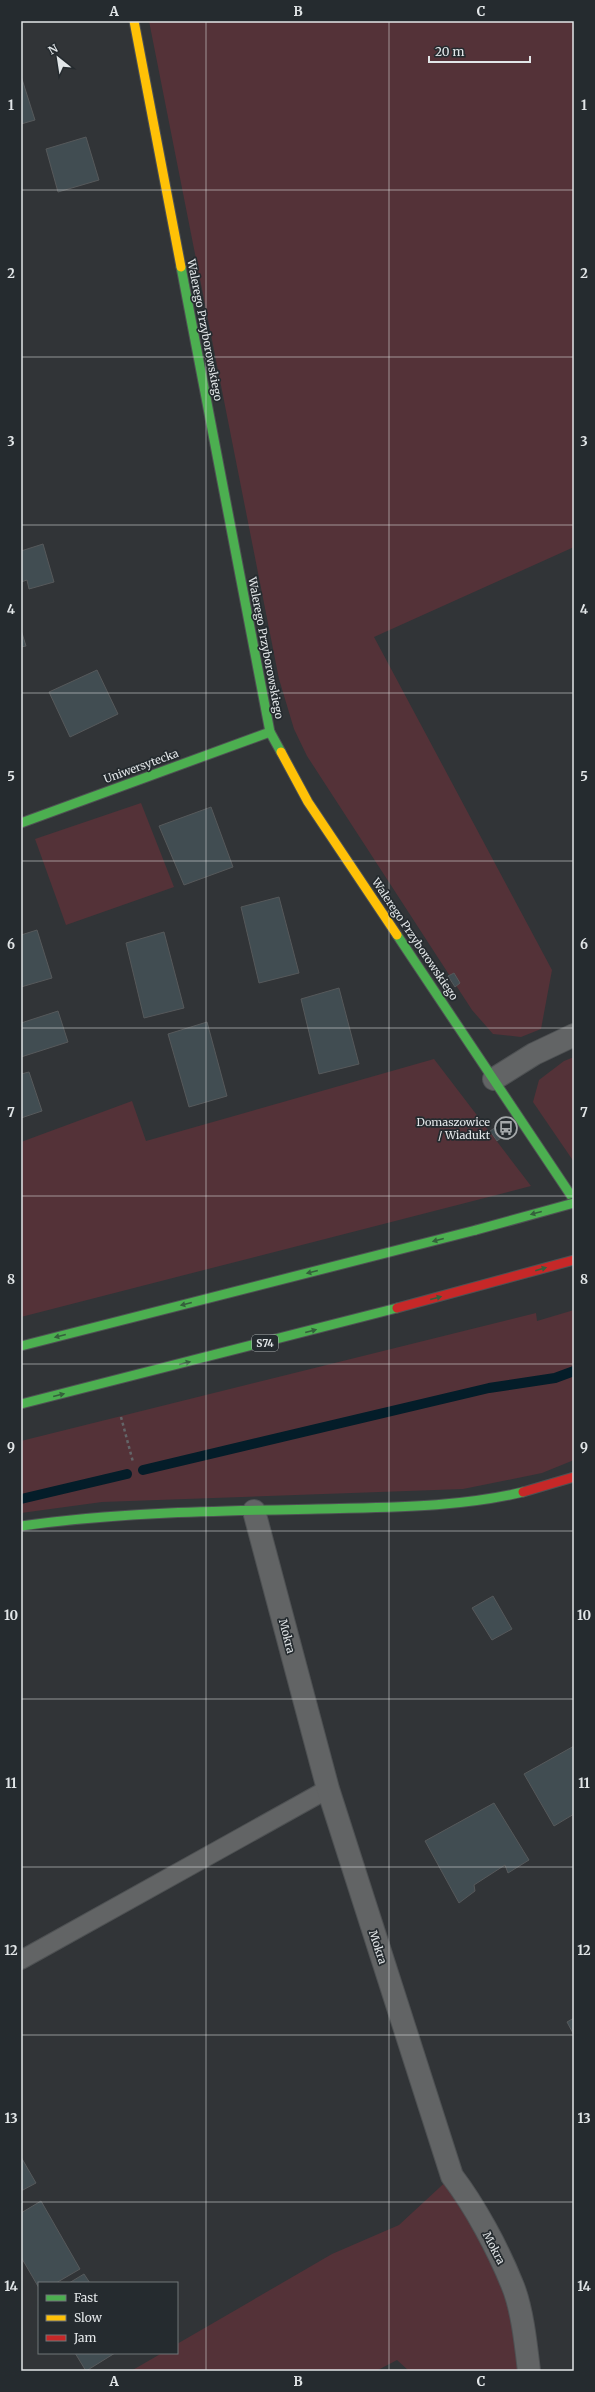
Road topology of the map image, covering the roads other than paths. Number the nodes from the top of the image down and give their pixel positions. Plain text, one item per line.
1 (134, 21) edge
2 (270, 732) junction
3 (21, 823) edge
4 (574, 1035) edge
5 (494, 1079) junction
6 (574, 1200) edge
7 (574, 1203) edge
8 (574, 1260) edge
9 (21, 1346) edge
10 (21, 1404) edge
11 (574, 1477) edge
12 (254, 1511) junction
13 (21, 1526) edge
14 (328, 1789) junction
15 (21, 1960) edge
16 (529, 2371) edge

1 - 2 main road, Walerego Przyborowskiego
2 - 3 main road, Uniwersytecka
2 - 5 main road, Walerego Przyborowskiego
4 - 5 street
5 - 6 main road, Walerego Przyborowskiego
7 -> 9 main road, bridge
10 -> 8 main road, S74
11 - 12 main road
12 - 13 main road
12 - 14 street, Mokra
14 - 15 lane
14 - 16 street, Mokra

